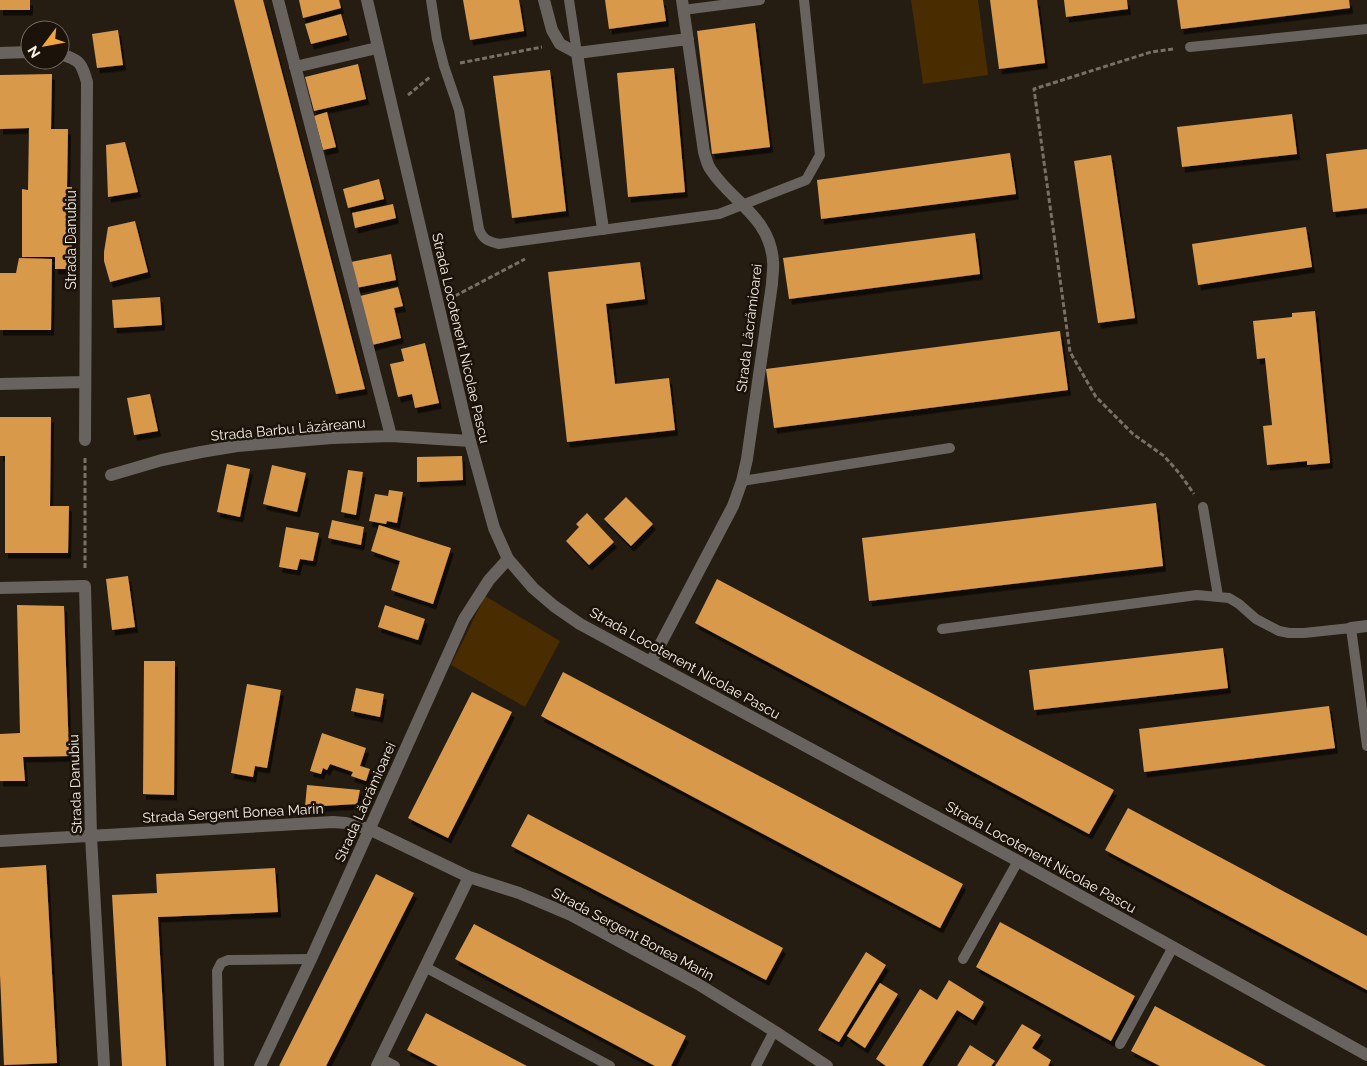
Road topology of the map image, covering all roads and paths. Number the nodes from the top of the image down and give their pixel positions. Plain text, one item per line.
1 (278, 0) edge
2 (366, 0) edge
3 (431, 0) edge
4 (544, 0) edge
5 (569, 0) edge
6 (760, 0) edge
7 (804, 0) edge
8 (683, 5) edge
9 (1367, 29) edge
10 (688, 39) junction
11 (560, 44) junction
12 (1190, 47) joint
13 (377, 48) junction
14 (20, 52) edge
15 (0, 53) edge
16 (577, 53) junction
17 (70, 57) edge
18 (295, 66) junction
19 (444, 66) junction
20 (391, 108) junction
21 (743, 205) junction
22 (604, 229) junction
23 (525, 259) dead end
24 (438, 305) junction
25 (85, 382) junction
26 (0, 384) edge
27 (391, 436) junction
28 (85, 440) joint
29 (470, 441) junction
30 (950, 448) dead end
31 (111, 475) dead end
32 (742, 480) junction
33 (1203, 507) joint
34 (508, 559) junction
35 (85, 586) junction
36 (0, 588) edge
37 (1218, 596) junction
38 (1367, 626) edge
39 (1351, 628) junction
40 (942, 629) dead end
41 (651, 662) junction
42 (1367, 746) edge
43 (369, 830) junction
44 (91, 836) junction
45 (0, 841) edge
46 (1018, 861) junction
47 (468, 877) junction
48 (1173, 947) junction
49 (311, 959) junction
50 (963, 959) dead end
51 (425, 967) junction
52 (774, 1032) junction
53 (1120, 1044) dead end
54 (1367, 1055) edge
55 (378, 1062) edge
56 (104, 1066) edge
57 (219, 1066) edge
58 (260, 1066) edge
59 (395, 1066) edge
60 (610, 1066) edge
61 (756, 1066) edge
62 (827, 1066) edge

1 - 18 street
2 - 13 street, Strada Locotenent Nicolae Pascu
3 - 19 lane
4 - 11 street
5 - 16 lane
6 - 8 lane
7 - 21 lane
8 - 10 street, Strada Lăcrămioarei
9 - 12 lane
10 - 16 street
10 - 21 street, Strada Lăcrămioarei
11 - 16 street
11 - 19 path
12 - 33 path
13 - 18 street
13 - 20 street, Strada Locotenent Nicolae Pascu
14 - 15 street
16 - 22 street
17 - 25 street, Strada Danubiu
18 - 27 street
19 - 20 path
19 - 22 lane
20 - 24 street, Strada Locotenent Nicolae Pascu
21 - 22 lane
21 - 32 street, Strada Lăcrămioarei
23 - 24 path
24 - 29 street, Strada Locotenent Nicolae Pascu
25 - 26 street
25 - 28 street, Strada Danubiu
27 - 29 street, Strada Barbu Lăzăreanu
27 - 31 street, Strada Barbu Lăzăreanu
28 - 35 path
29 - 34 street, Strada Locotenent Nicolae Pascu
30 - 32 lane
32 - 41 street, Strada Lăcrămioarei
33 - 37 lane
34 - 41 street, Strada Locotenent Nicolae Pascu
34 - 43 street, Strada Lăcrămioarei
35 - 36 street
35 - 44 street, Strada Danubiu
37 - 39 lane
37 - 40 lane
38 - 39 street
39 - 42 lane
41 - 46 street, Strada Locotenent Nicolae Pascu
43 - 44 street, Strada Sergent Bonea Marin
43 - 47 street, Strada Sergent Bonea Marin
43 - 49 street, Strada Lăcrămioarei
44 - 45 street, Strada Sergent Bonea Marin
44 - 56 street, Strada Danubiu
46 - 48 street, Strada Locotenent Nicolae Pascu
46 - 50 lane
47 - 51 street
47 - 52 street, Strada Sergent Bonea Marin
48 - 53 lane
48 - 54 street, Strada Locotenent Nicolae Pascu
49 - 57 lane
49 - 58 street, Strada Lăcrămioarei
51 - 55 street
51 - 60 lane
52 - 61 lane
52 - 62 street, Strada Sergent Bonea Marin
55 - 59 lane

